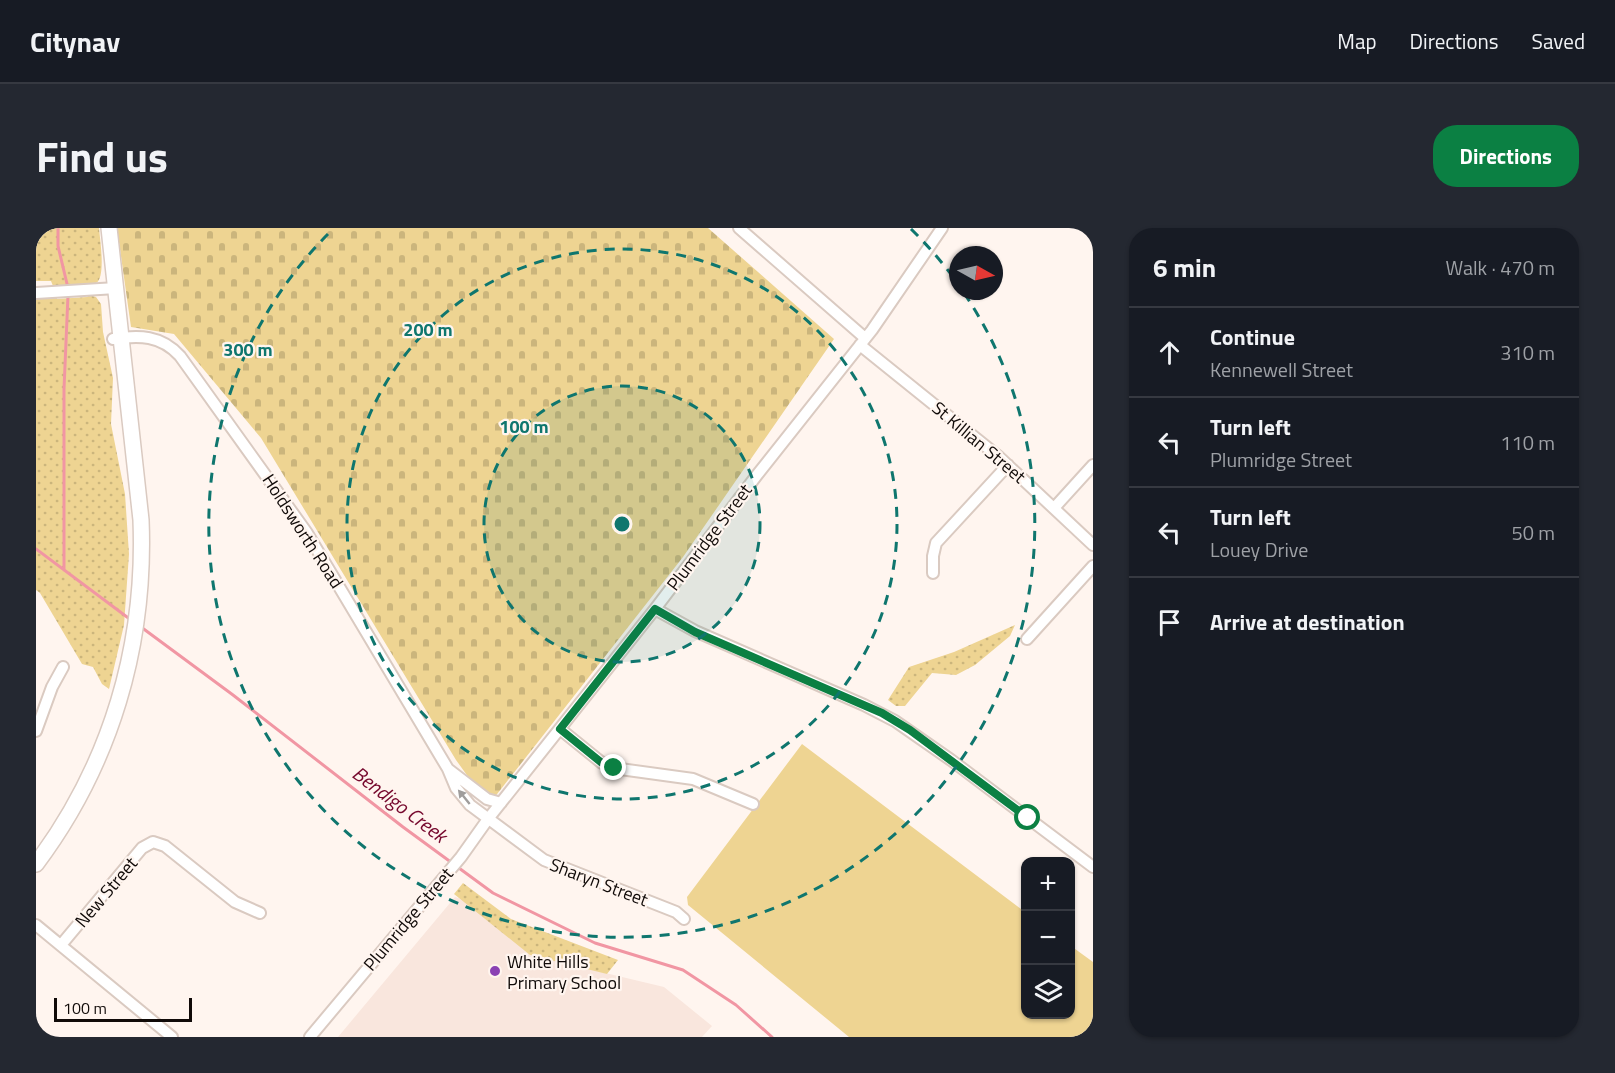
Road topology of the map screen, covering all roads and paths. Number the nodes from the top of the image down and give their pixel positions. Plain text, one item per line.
1 (103, 228) edge
2 (109, 228) edge
3 (739, 228) edge
4 (942, 228) edge
5 (111, 288) junction
6 (36, 293) edge
7 (118, 338) junction
8 (862, 342) junction
9 (1008, 465) junction
10 (1093, 465) edge
11 (1054, 508) junction
12 (1093, 545) edge
13 (1093, 566) edge
14 (933, 573) dead end
15 (655, 609) junction
16 (1027, 639) dead end
17 (63, 667) dead end
18 (560, 729) junction
19 (36, 731) edge
20 (448, 769) junction
21 (501, 803) junction
22 (753, 804) dead end
23 (488, 819) junction
24 (36, 864) edge
25 (1093, 867) edge
26 (260, 913) dead end
27 (684, 919) dead end
28 (36, 925) edge
29 (61, 945) junction
30 (172, 1037) edge
31 (310, 1037) edge

1 - 5 main road
2 - 5 main road
3 - 8 street, St Killian Street
4 - 8 street, Plumridge Street
5 - 6 street
5 - 7 main road
7 - 20 street, Holdsworth Road
7 - 24 main road
8 - 9 street, St Killian Street
8 - 15 street, Plumridge Street
9 - 11 street, St Killian Street
9 - 14 street
10 - 11 street
11 - 12 street, St Killian Street
13 - 16 street
15 - 18 street, Plumridge Street
15 - 25 street
17 - 19 street
18 - 21 street, Plumridge Street
18 - 22 street
20 - 21 street, Holdsworth Road
23 -> 20 street, Holdsworth Road
21 - 23 street, Plumridge Street
23 - 27 street, Sharyn Street
23 - 31 street, Plumridge Street
26 - 29 street, New Street
28 - 29 street
29 - 30 street

